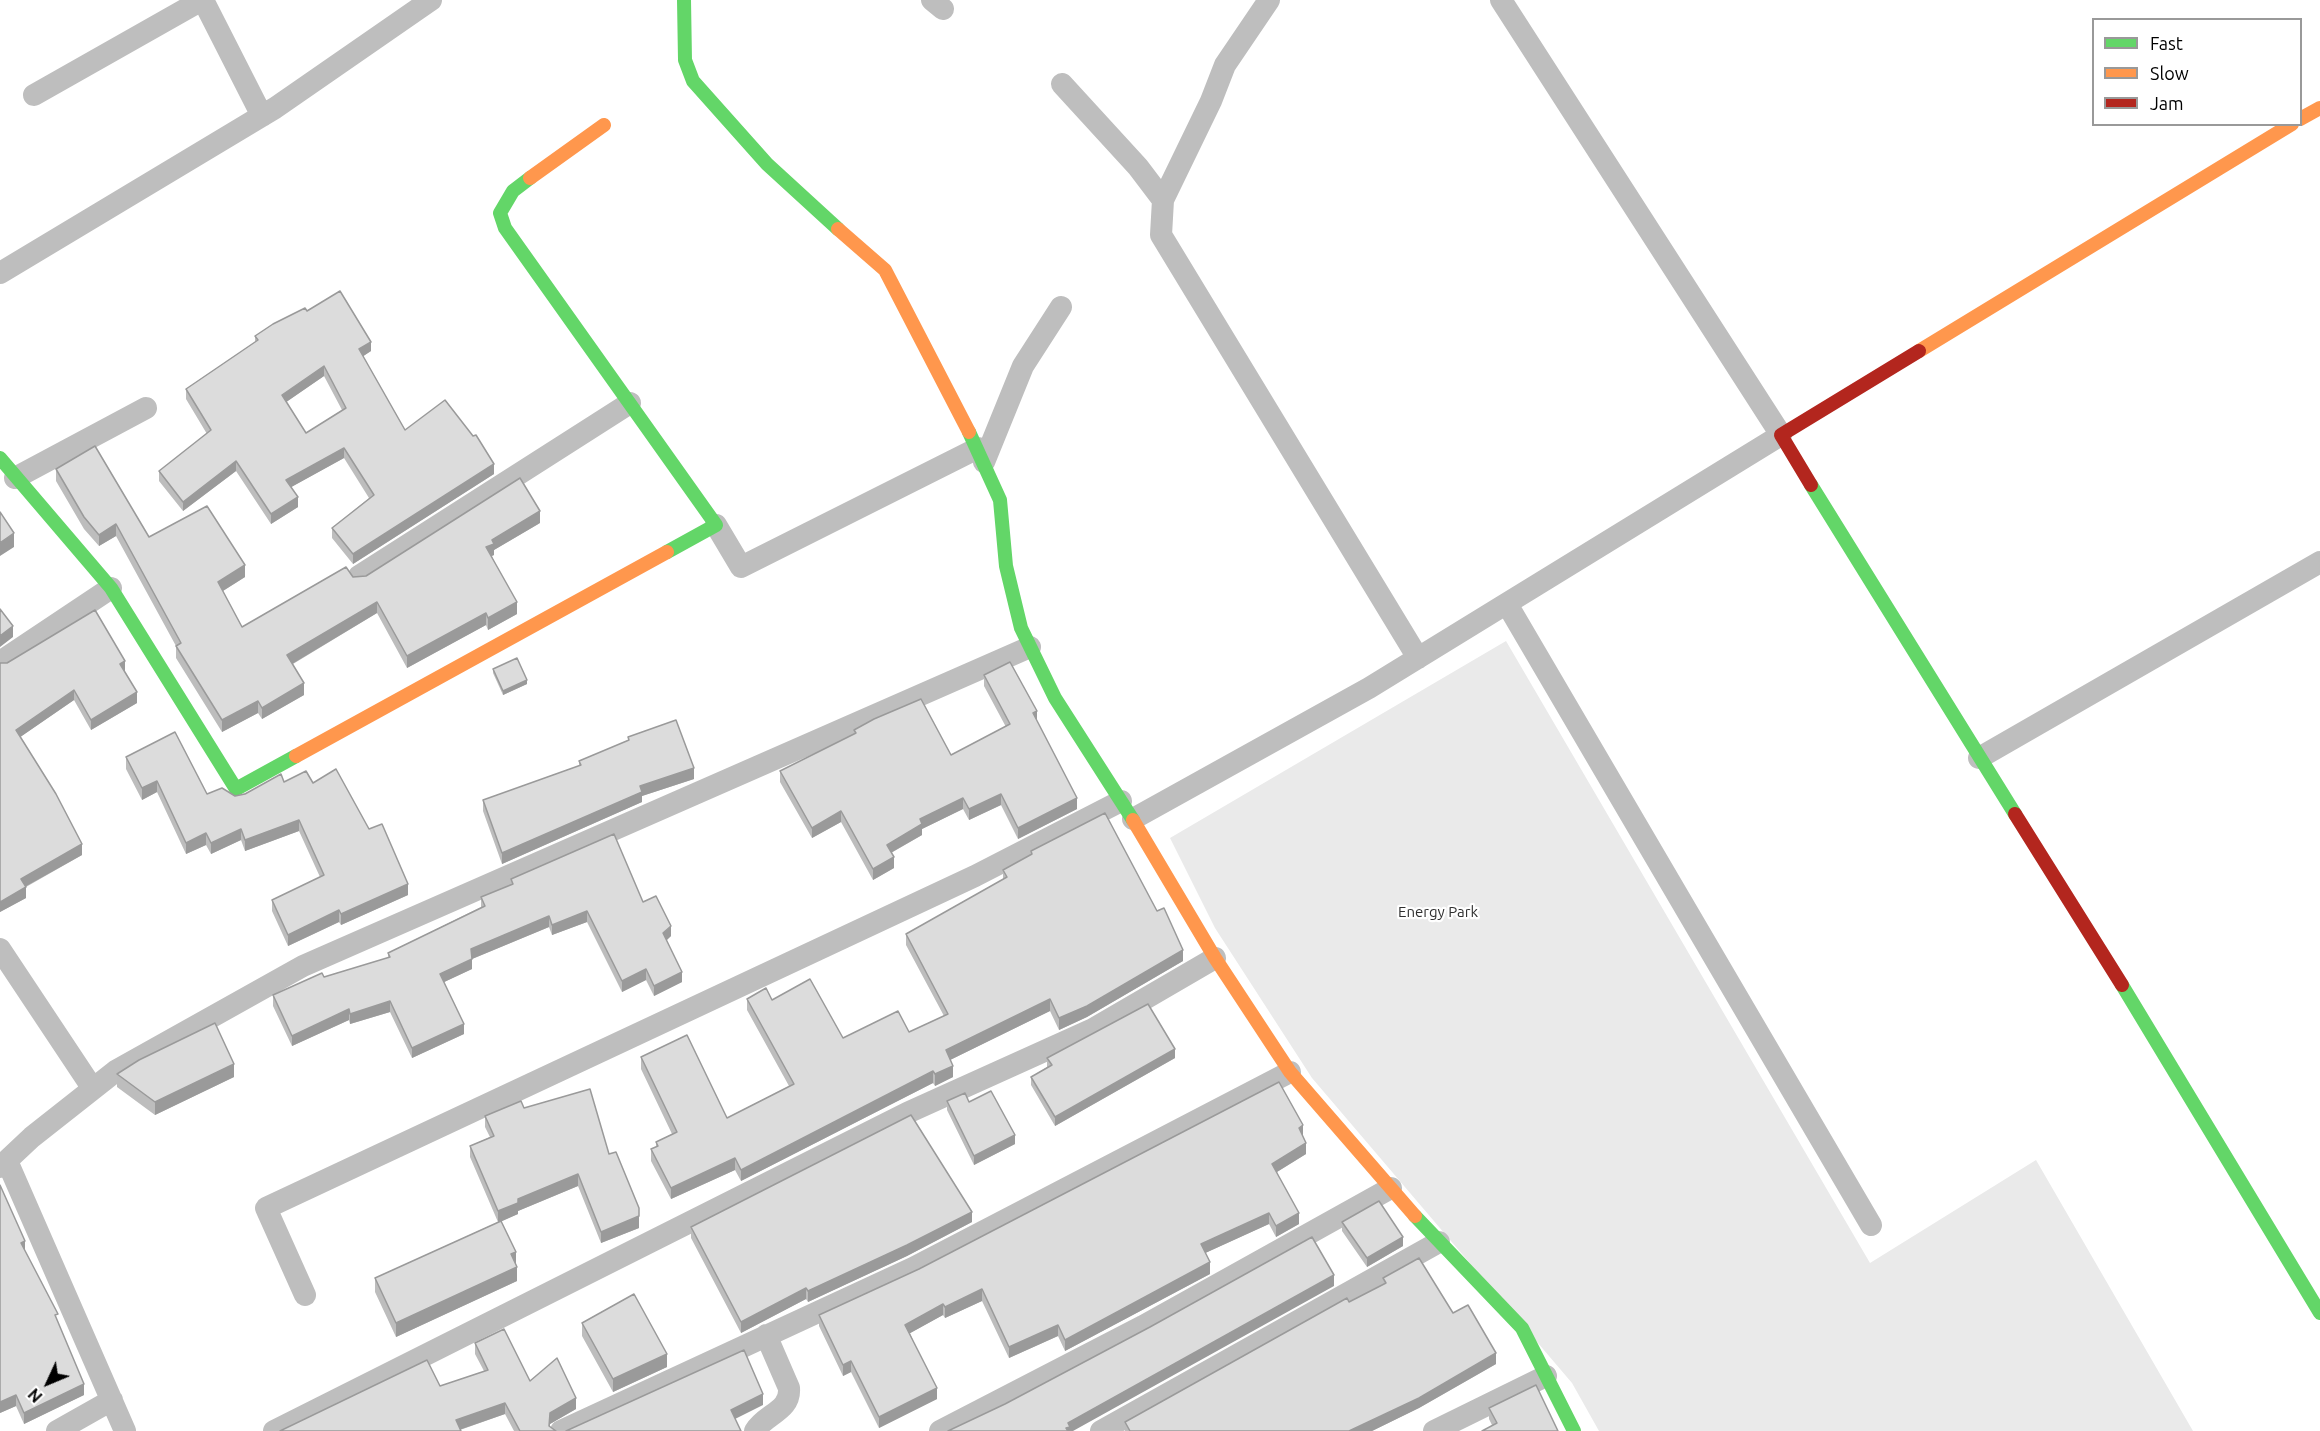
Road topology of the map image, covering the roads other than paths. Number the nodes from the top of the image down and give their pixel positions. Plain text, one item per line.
1 (203, 0) edge
2 (431, 0) edge
3 (684, 0) edge
4 (1269, 0) edge
5 (1502, 0) edge
6 (1062, 84) dead end
7 (33, 95) dead end
8 (2320, 108) edge
9 (262, 116) junction
10 (2302, 118) edge
11 (604, 124) dead end
12 (2289, 126) edge
13 (1163, 200) junction
14 (0, 273) edge
15 (1061, 307) dead end
16 (630, 403) junction
17 (146, 408) dead end
18 (1781, 435) junction
19 (981, 455) junction
20 (0, 458) edge
21 (15, 478) junction
22 (716, 525) junction
23 (2320, 562) edge
24 (359, 576) edge
25 (111, 588) junction
26 (1507, 604) junction
27 (1030, 647) junction
28 (1418, 658) junction
29 (0, 662) edge
30 (1979, 758) junction
31 (1127, 810) junction
32 (0, 950) edge
33 (1215, 958) junction
34 (1290, 1072) junction
35 (93, 1089) junction
36 (4, 1164) edge
37 (1390, 1188) junction
38 (1871, 1225) dead end
39 (1439, 1242) junction
40 (304, 1295) dead end
41 (2320, 1313) edge
42 (766, 1335) junction
43 (1546, 1376) junction
44 (111, 1400) junction
45 (57, 1431) edge
46 (125, 1431) edge
47 (274, 1431) edge
48 (561, 1431) edge
49 (755, 1431) edge
50 (940, 1431) edge
51 (1101, 1431) edge
52 (1434, 1431) edge
53 (1574, 1431) edge

1 - 7 street
1 - 9 street
2 - 9 street
3 - 19 street
4 - 13 street
5 - 18 street
6 - 13 street
8 - 10 street
9 - 14 street
11 - 16 street
12 - 18 street
13 - 28 street
15 - 19 street
16 - 22 street
16 - 24 street
17 - 21 street
18 - 26 street
18 - 30 street
19 - 22 street
19 - 27 street
20 - 21 street
21 - 25 street
22 - 25 street
23 - 30 street
25 - 29 street
26 - 28 street
26 - 38 street
27 - 31 street
27 - 35 street
28 - 31 street
30 - 41 street
31 - 33 street
31 - 40 street
32 - 35 street
33 - 34 street
33 - 47 street
34 - 37 street
34 - 42 street
35 - 36 street
36 - 44 street
37 - 39 street
37 - 50 street
39 - 43 street
39 - 51 street
42 - 48 street
42 - 49 street
43 - 52 street
43 - 53 street
44 - 45 street
44 - 46 street

